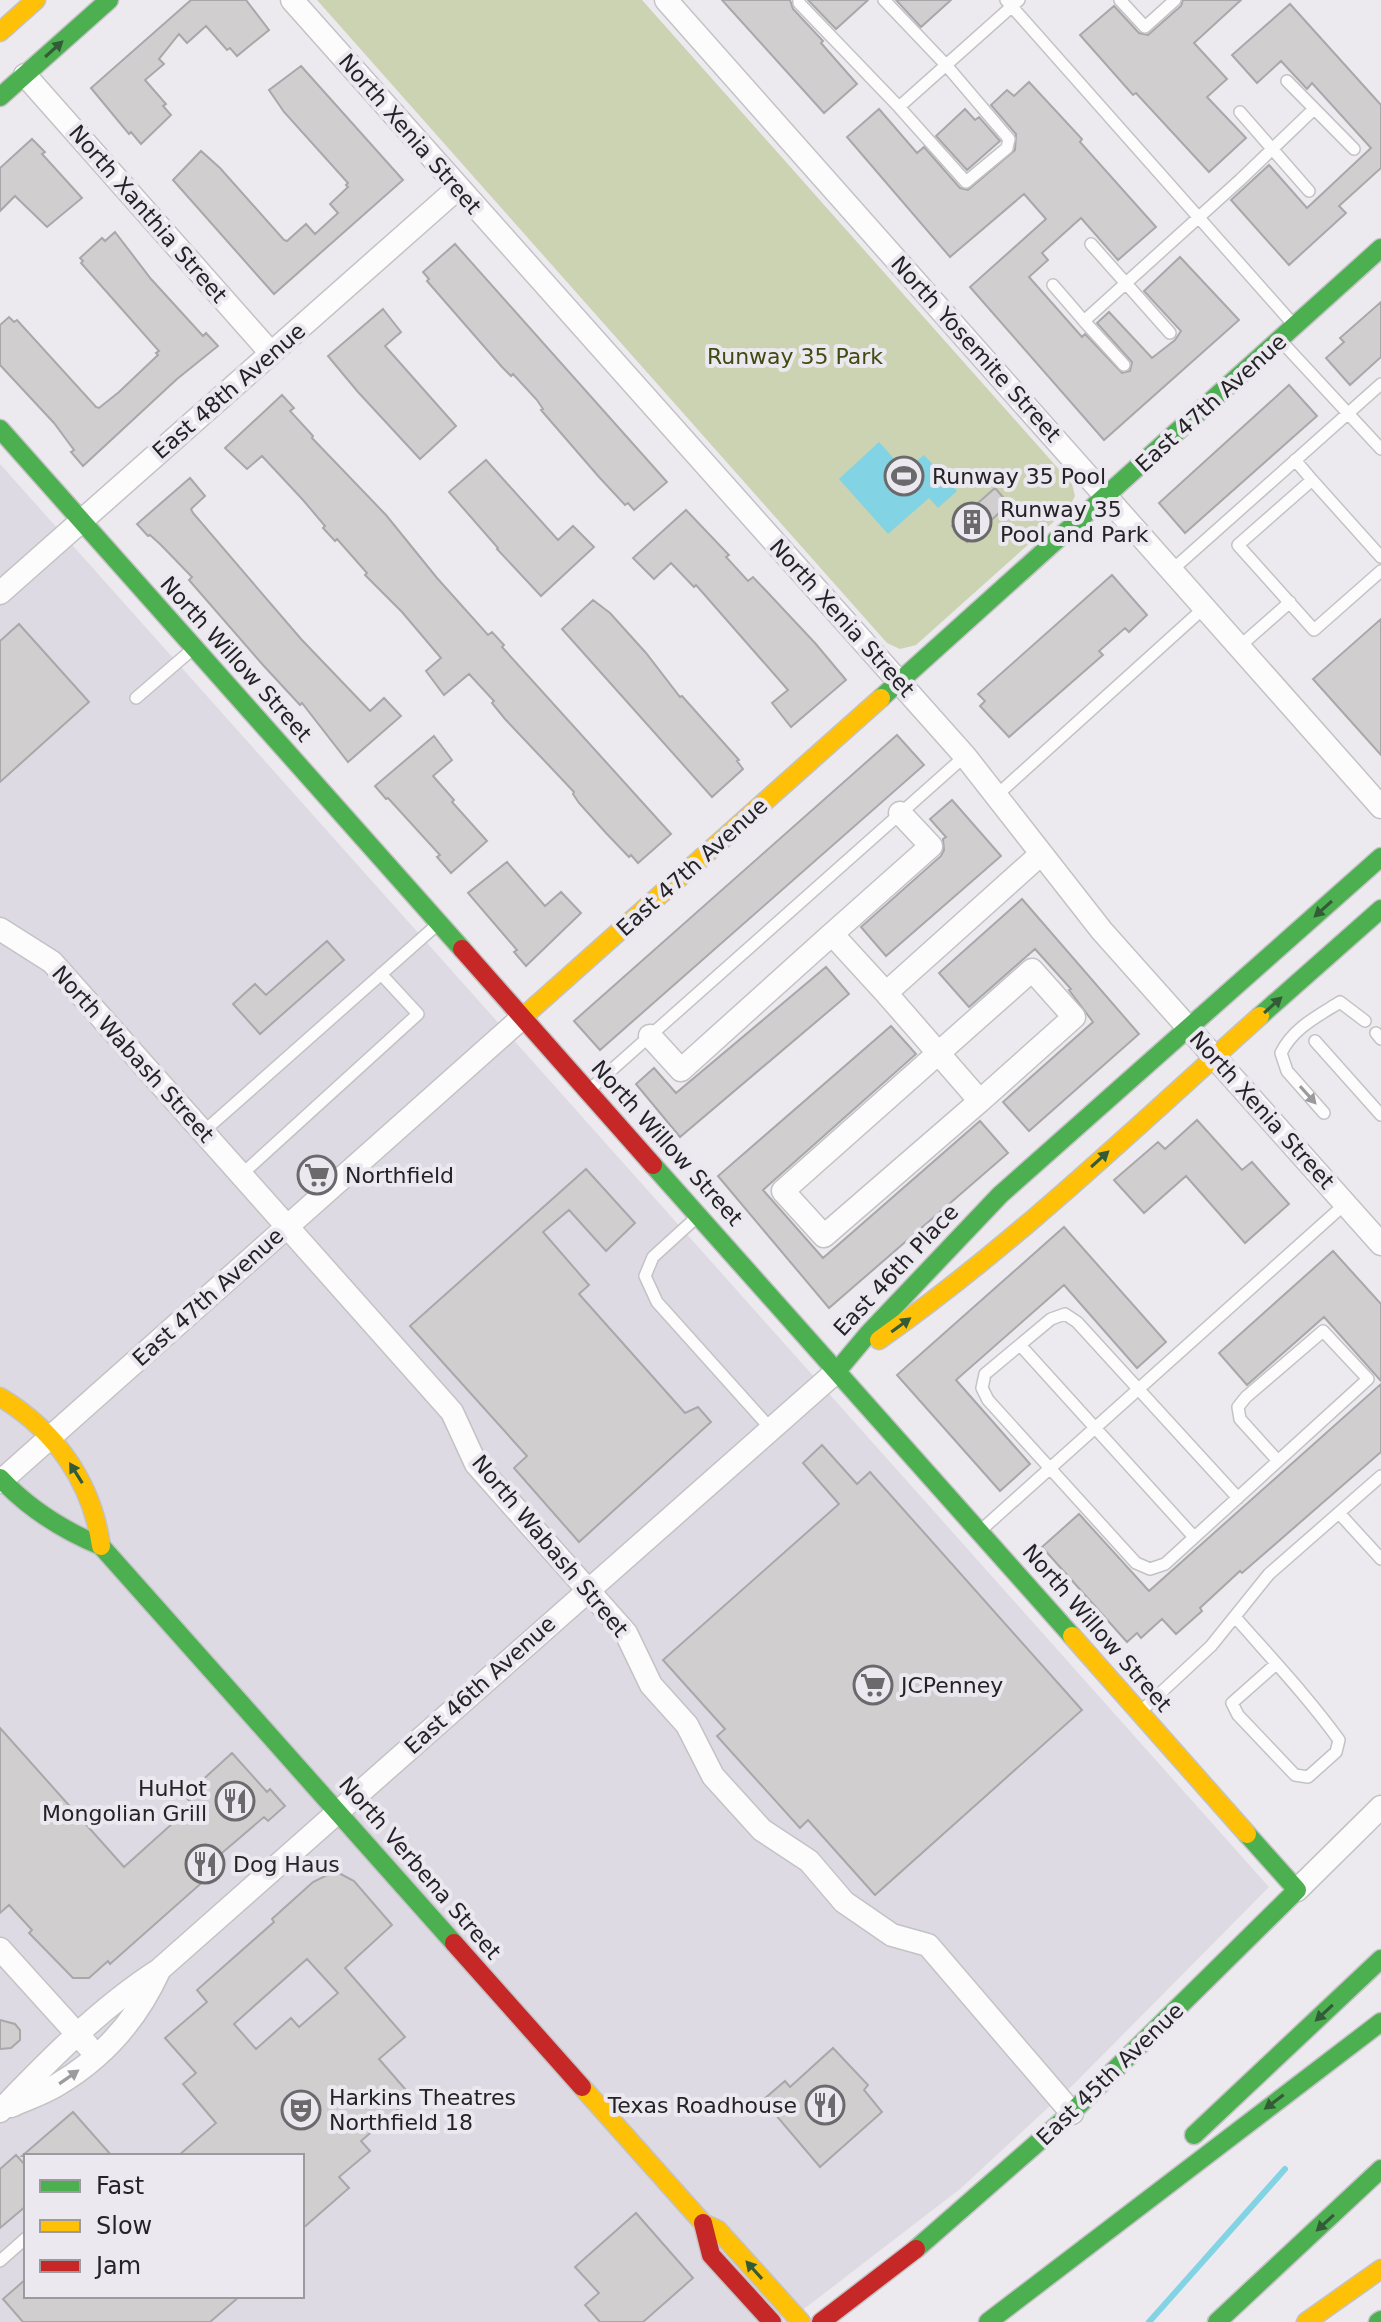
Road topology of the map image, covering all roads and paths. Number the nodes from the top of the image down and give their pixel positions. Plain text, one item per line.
1 (36, 0) edge
2 (109, 0) edge
3 (292, 0) edge
4 (667, 0) edge
5 (799, 0) edge
6 (884, 0) edge
7 (1120, 0) edge
8 (1175, 0) edge
9 (1012, 2) edge
10 (0, 32) edge
11 (946, 65) junction
12 (25, 75) junction
13 (1287, 81) dead end
14 (0, 97) edge
15 (899, 107) junction
16 (1314, 109) junction
17 (1240, 112) dead end
18 (1354, 149) dead end
19 (1272, 150) junction
20 (458, 188) junction
21 (1309, 191) dead end
22 (1199, 216) junction
23 (1091, 244) dead end
24 (1381, 248) edge
25 (1053, 285) dead end
26 (1126, 285) junction
27 (1084, 321) junction
28 (1296, 328) junction
29 (1170, 333) dead end
30 (1281, 341) junction
31 (271, 353) junction
32 (1124, 365) dead end
33 (1381, 384) edge
34 (1348, 413) junction
35 (0, 429) edge
36 (1381, 449) edge
37 (1295, 460) junction
38 (1312, 480) junction
39 (1107, 497) junction
40 (82, 521) junction
41 (1381, 557) edge
42 (1172, 570) junction
43 (1381, 571) edge
44 (0, 593) edge
45 (1290, 602) junction
46 (1205, 607) junction
47 (1240, 646) junction
48 (194, 647) junction
49 (899, 682) junction
50 (136, 698) dead end
51 (965, 756) junction
52 (997, 795) junction
53 (1381, 807) edge
54 (900, 813) junction
55 (1041, 854) junction
56 (1381, 857) edge
57 (1381, 909) edge
58 (439, 923) junction
59 (0, 929) edge
60 (832, 934) junction
61 (381, 974) junction
62 (886, 993) junction
63 (523, 1017) junction
64 (1365, 1021) dead end
65 (1189, 1028) junction
66 (650, 1036) junction
67 (1315, 1041) dead end
68 (938, 1053) junction
69 (1215, 1057) junction
70 (589, 1091) junction
71 (980, 1101) junction
72 (1324, 1113) dead end
73 (1381, 1115) edge
74 (203, 1132) junction
75 (241, 1175) junction
76 (1345, 1204) junction
77 (699, 1215) junction
78 (287, 1226) junction
79 (1381, 1244) edge
80 (1020, 1345) junction
81 (837, 1371) junction
82 (1138, 1389) junction
83 (0, 1397) edge
84 (1094, 1428) junction
85 (771, 1429) junction
86 (50, 1438) junction
87 (1278, 1461) junction
88 (1051, 1467) junction
89 (1381, 1476) edge
90 (1, 1481) edge
91 (1238, 1498) junction
92 (1339, 1513) junction
93 (979, 1531) junction
94 (1194, 1537) junction
95 (101, 1546) junction
96 (1381, 1559) edge
97 (589, 1588) junction
98 (1236, 1618) junction
99 (1276, 1664) junction
100 (1139, 1713) junction
101 (1381, 1807) edge
102 (338, 1811) junction
103 (1297, 1890) junction
104 (0, 1949) edge
105 (1381, 1959) edge
106 (159, 1970) junction
107 (1381, 2022) edge
108 (78, 2036) junction
109 (96, 2056) junction
110 (0, 2111) edge
111 (1072, 2113) junction
112 (1178, 2149) dead end
113 (1381, 2169) edge
114 (1120, 2198) dead end
115 (703, 2223) junction
116 (24, 2240) edge
117 (0, 2261) edge
118 (1381, 2269) edge
119 (1040, 2280) junction
120 (772, 2322) edge
121 (801, 2322) edge
122 (821, 2322) edge
123 (988, 2322) edge
124 (1217, 2322) edge
125 (1306, 2322) edge

1 - 10 main road
12 -> 2 main road
3 - 20 street, North Xenia Street
4 - 39 street, North Yosemite Street
5 - 15 lane
6 - 11 lane
7 - 8 lane
9 - 11 lane
9 - 22 lane
11 - 15 lane
11 - 15 lane
12 - 14 main road
12 - 31 street, North Xanthia Street
13 - 16 lane
16 - 18 lane
16 - 19 lane
17 - 19 lane
19 - 21 lane
19 - 22 lane
20 - 31 street, East 48th Avenue
20 - 49 street, North Xenia Street
22 - 26 lane
22 - 28 lane
23 - 26 lane
24 - 28 main road, East 47th Avenue
25 - 27 lane
26 - 27 lane
26 - 29 lane
27 - 32 lane
28 - 30 main road, East 47th Avenue
30 - 34 lane
30 - 39 main road, East 47th Avenue
31 - 40 street, East 48th Avenue
33 - 34 lane
34 - 36 lane
34 - 37 lane
35 - 40 main road, North Willow Street
37 - 38 lane
37 - 42 lane
38 - 41 lane
38 - 45 lane
39 - 42 street, North Yosemite Street
39 - 49 main road, East 47th Avenue
40 - 44 street, East 48th Avenue
40 - 48 main road, North Willow Street
42 - 46 street, North Yosemite Street
43 - 45 lane
45 - 47 lane
46 - 47 street, North Yosemite Street
46 - 52 lane
47 - 53 street, North Yosemite Street
48 - 50 lane
48 - 58 main road, North Willow Street
49 - 51 street, North Xenia Street
49 - 63 main road, East 47th Avenue
51 - 52 street, North Xenia Street
51 - 54 lane
52 - 55 street, North Xenia Street
54 - 60 street
54 - 66 lane
55 - 62 street
55 - 65 street, North Xenia Street
56 -> 65 main road, East 46th Place
69 -> 57 main road, East 46th Place
58 - 61 lane
58 - 63 main road, North Willow Street
59 - 74 street, North Wabash Street
60 - 62 street
60 - 66 street
61 - 74 lane
61 - 75 lane
62 - 68 street
63 - 70 main road, North Willow Street
63 - 78 street, East 47th Avenue
64 -> 72 lane
65 - 69 street, North Xenia Street
65 - 81 main road, East 46th Place
66 - 70 lane
67 - 73 lane
68 - 71 street
68 - 71 street
68 - 71 street
69 - 76 street, North Xenia Street
81 -> 69 main road, East 46th Place
70 - 77 main road, North Willow Street
74 - 75 street, North Wabash Street
75 - 78 street, North Wabash Street
76 - 79 street, North Xenia Street
76 - 82 lane
77 - 81 main road, North Willow Street
77 - 85 lane
78 - 86 street, East 47th Avenue
78 - 97 street, North Wabash Street
80 - 82 lane
80 - 84 lane
80 - 88 lane
81 - 85 street, East 46th Avenue
81 - 93 main road, North Willow Street
82 - 84 lane
82 - 91 lane
83 - 86 main road
84 - 88 lane
84 - 94 lane
85 - 97 street, East 46th Avenue
86 - 90 street, East 47th Avenue
95 -> 86 main road
87 - 87 lane
87 - 91 lane
88 - 93 lane
88 - 94 lane
89 - 92 lane
90 - 95 main road, North Verbena Street
91 - 94 lane
92 - 96 lane
92 - 98 lane
93 - 100 main road, North Willow Street
95 - 102 main road, North Verbena Street
97 - 102 street, East 46th Avenue
97 - 111 street, North Wabash Street
98 - 99 lane
98 - 100 lane
99 - 99 lane
100 - 103 main road, North Willow Street
101 - 103 street, East 45th Avenue
102 - 106 street, East 46th Avenue
102 - 115 main road, North Verbena Street
103 - 111 main road, East 45th Avenue
104 - 108 street
105 -> 112 main road
106 - 108 street, East 46th Avenue
106 - 109 street, East 46th Avenue
107 -> 119 main road
108 - 109 street
108 - 110 street, East 46th Avenue
110 -> 109 street, East 46th Avenue
111 - 122 main road, East 45th Avenue
113 -> 124 main road
114 - 119 main road
115 - 120 main road, North Verbena Street
121 -> 115 main road, North Verbena Street
116 - 117 lane
118 - 125 main road
119 - 123 main road

